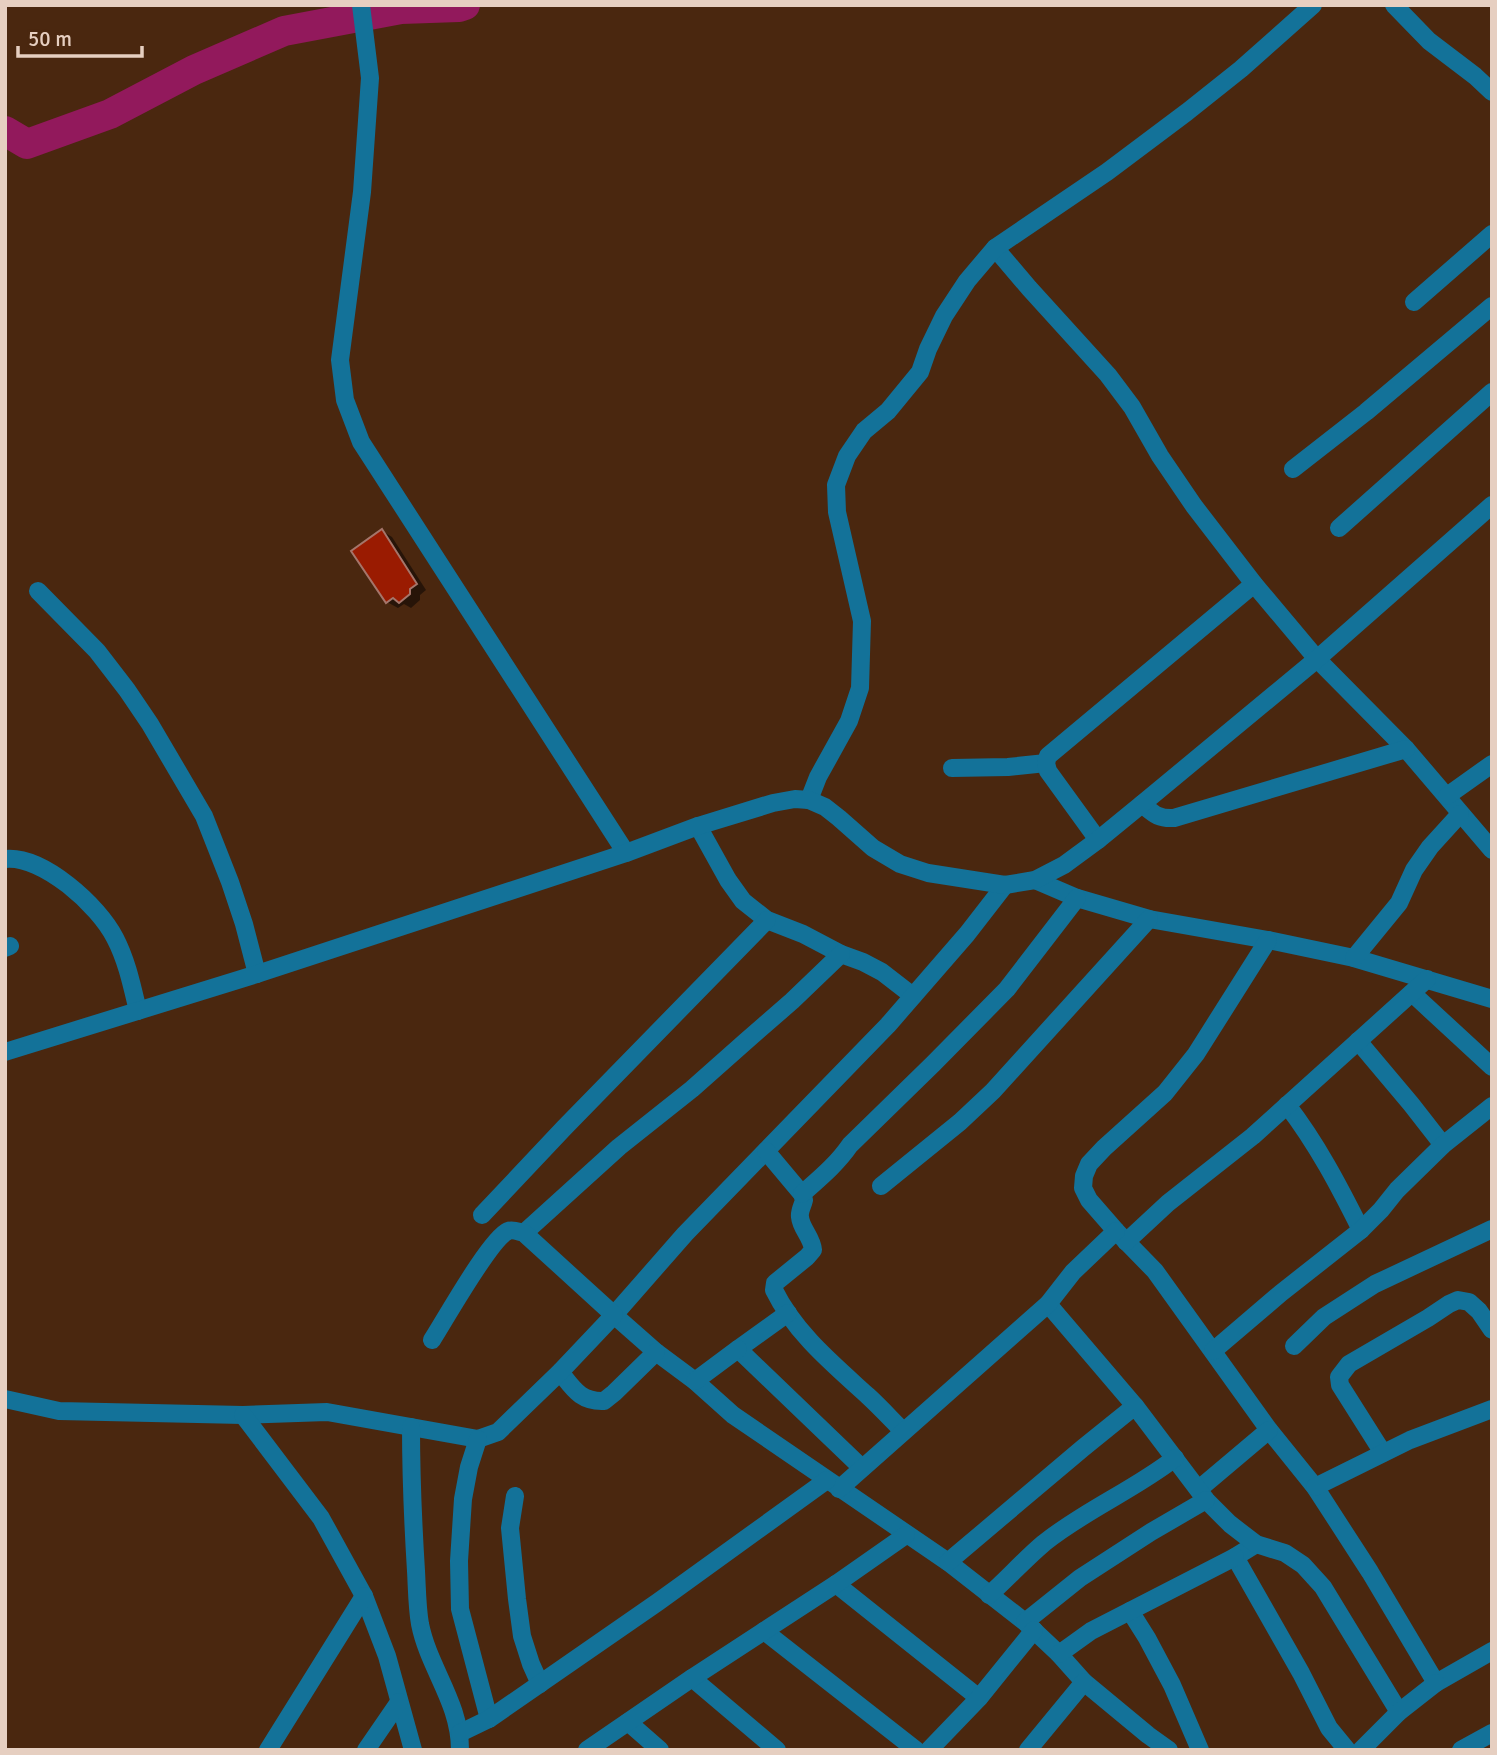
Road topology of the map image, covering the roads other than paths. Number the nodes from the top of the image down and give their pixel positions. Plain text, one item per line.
1 (360, 5) edge
2 (1313, 5) edge
3 (1394, 5) edge
4 (1492, 92) edge
5 (1492, 234) edge
6 (995, 248) junction
7 (1414, 302) dead end
8 (1492, 306) edge
9 (1492, 391) edge
10 (1293, 469) dead end
11 (1492, 505) edge
12 (1339, 528) dead end
13 (1254, 584) junction
14 (38, 591) dead end
15 (1317, 659) junction
16 (1406, 749) junction
17 (1046, 763) junction
18 (1492, 764) edge
19 (952, 768) dead end
20 (1447, 796) junction
21 (809, 800) junction
22 (1142, 804) junction
23 (1460, 814) junction
24 (698, 825) junction
25 (1098, 840) junction
26 (1492, 850) edge
27 (626, 853) junction
28 (5, 859) edge
29 (1035, 880) junction
30 (1005, 885) junction
31 (1077, 898) junction
32 (1149, 919) junction
33 (768, 920) junction
34 (1268, 940) junction
35 (841, 954) junction
36 (1354, 958) junction
37 (257, 974) junction
38 (1426, 979) junction
39 (1412, 993) junction
40 (914, 996) junction
41 (1492, 999) edge
42 (138, 1011) junction
43 (1358, 1041) junction
44 (5, 1052) edge
45 (1492, 1067) edge
46 (1287, 1105) junction
47 (1492, 1106) edge
48 (1443, 1145) junction
49 (766, 1151) junction
50 (881, 1186) dead end
51 (802, 1194) junction
52 (482, 1215) dead end
53 (1492, 1229) edge
54 (1361, 1230) junction
55 (524, 1233) junction
56 (1121, 1237) junction
57 (1048, 1304) junction
58 (788, 1313) junction
59 (614, 1315) junction
60 (1492, 1330) edge
61 (432, 1340) dead end
62 (1294, 1346) dead end
63 (738, 1349) junction
64 (1213, 1351) junction
65 (656, 1352) junction
66 (560, 1372) junction
67 (695, 1381) junction
68 (5, 1399) edge
69 (1136, 1406) junction
70 (1492, 1409) edge
71 (243, 1415) junction
72 (411, 1427) junction
73 (1269, 1430) junction
74 (903, 1431) junction
75 (478, 1439) junction
76 (1383, 1453) junction
77 (1175, 1458) junction
78 (862, 1468) junction
79 (833, 1485) junction
80 (1315, 1487) junction
81 (1202, 1494) junction
82 (515, 1496) dead end
83 (906, 1535) junction
84 (1256, 1544) junction
85 (1235, 1557) junction
86 (948, 1562) junction
87 (836, 1584) junction
88 (989, 1595) junction
89 (364, 1596) junction
90 (1130, 1611) junction
91 (1029, 1626) junction
92 (764, 1631) junction
93 (1492, 1651) edge
94 (1059, 1654) junction
95 (692, 1678) junction
96 (1084, 1682) junction
97 (1436, 1683) junction
98 (540, 1684) junction
99 (979, 1698) junction
100 (399, 1702) junction
101 (1399, 1712) junction
102 (489, 1719) junction
103 (628, 1722) junction
104 (1492, 1733) edge
105 (460, 1741) edge
106 (1031, 1749) edge
107 (268, 1750) edge
108 (366, 1750) edge
109 (413, 1750) edge
110 (587, 1750) edge
111 (660, 1750) edge
112 (776, 1750) edge
113 (916, 1750) edge
114 (929, 1750) edge
115 (1169, 1750) edge
116 (1200, 1750) edge
117 (1347, 1750) edge
118 (1361, 1750) edge
119 (1461, 1750) edge

1 - 27 street
2 - 6 street
3 - 4 street
5 - 7 street
6 - 13 street
6 - 21 street
8 - 10 street
9 - 12 street
11 - 15 street
13 - 15 street
13 - 17 street
14 - 37 street
15 - 16 street
15 - 22 street
16 - 20 street
16 - 22 street
17 - 19 street
17 - 25 street
18 - 20 street
20 - 23 street
21 - 24 street
21 - 30 street
22 - 25 street
23 - 26 street
23 - 36 street
24 - 27 street
24 - 33 street
25 - 29 street
27 - 37 street
28 - 42 street
29 - 30 street
29 - 31 street
30 - 40 street
31 - 32 street
31 - 51 street
32 - 34 street
32 - 50 street
33 - 35 street
33 - 52 street
34 - 36 street
34 - 56 street
35 - 40 street
35 - 55 street
36 - 38 street
37 - 42 street
38 - 39 street
38 - 41 street
39 - 43 street
39 - 45 street
40 - 49 street
42 - 44 street
43 - 46 street
43 - 48 street
46 - 54 street
46 - 56 street
47 - 48 street
48 - 54 street
49 - 51 street
49 - 59 street
51 - 58 street
53 - 62 street
54 - 64 street
55 - 59 street
55 - 61 street
56 - 57 street
56 - 64 street
57 - 69 street
57 - 74 street
58 - 63 street
58 - 74 street
59 - 65 street
59 - 66 street
60 - 76 street
63 - 67 street
63 - 78 street
64 - 73 street
65 - 66 street
65 - 67 street
66 - 75 street
67 - 79 street
68 - 71 street
69 - 77 street
69 - 86 street
70 - 76 street
71 - 72 street
71 - 89 street
72 - 75 street
72 - 105 street
73 - 80 street
73 - 81 street
74 - 78 street
75 - 102 street
76 - 80 street
77 - 81 street
77 - 88 street
78 - 79 street
79 - 83 street
79 - 98 street
80 - 97 street
81 - 84 street
81 - 91 street
82 - 98 street
83 - 86 street
83 - 87 street
84 - 85 street
84 - 101 street
85 - 90 street
85 - 117 street
86 - 88 street
87 - 92 street
87 - 99 street
88 - 91 street
89 - 100 street
89 - 107 street
90 - 94 street
90 - 116 street
91 - 94 street
91 - 99 street
92 - 95 street
92 - 113 street
93 - 97 street
94 - 96 street
95 - 103 street
95 - 112 street
96 - 106 street
96 - 115 street
97 - 101 street
98 - 102 street
99 - 114 street
100 - 108 street
100 - 109 street
101 - 118 street
102 - 105 street
103 - 110 street
103 - 111 street
104 - 119 street

